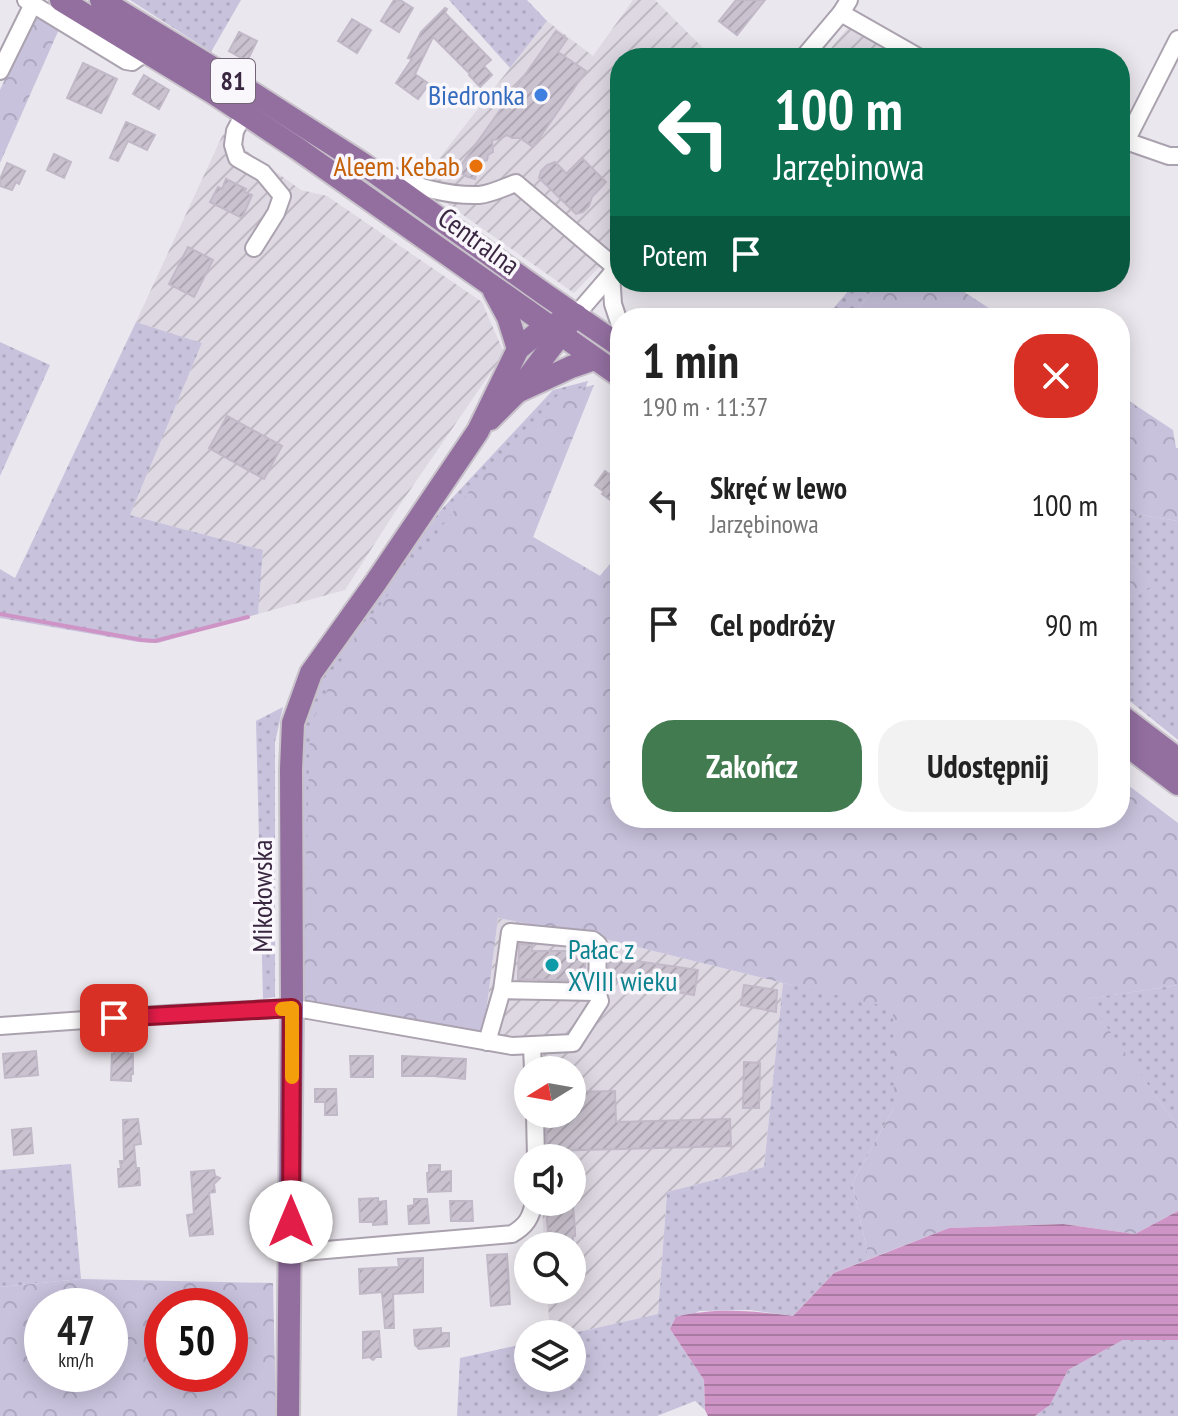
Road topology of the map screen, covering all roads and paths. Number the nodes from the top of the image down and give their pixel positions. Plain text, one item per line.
1 (61, 0) edge
2 (101, 0) edge
3 (30, 2) edge
4 (845, 6) edge
5 (1178, 39) edge
6 (811, 48) edge
7 (906, 48) edge
8 (146, 52) junction
9 (0, 71) edge
10 (244, 114) junction
11 (1130, 127) edge
12 (1130, 142) edge
13 (1178, 156) edge
14 (363, 164) junction
15 (254, 248) dead end
16 (610, 264) edge
17 (610, 276) edge
18 (492, 287) junction
19 (576, 315) junction
20 (555, 330) junction
21 (610, 339) edge
22 (518, 349) junction
23 (594, 359) junction
24 (610, 369) edge
25 (517, 392) junction
26 (478, 431) junction
27 (1130, 723) edge
28 (1130, 748) edge
29 (1178, 759) edge
30 (1178, 784) edge
31 (502, 990) junction
32 (597, 992) junction
33 (292, 1008) junction
34 (0, 1026) edge
35 (487, 1042) junction
36 (532, 1047) junction
37 (532, 1056) edge
38 (530, 1216) edge
39 (291, 1253) junction
40 (288, 1416) edge

1 - 8 main road, Centralna / 81
2 - 14 main road, Centralna / 81
3 - 8 street
3 - 9 street
4 - 6 street
4 - 7 street
5 - 11 street
8 - 10 main road, Centralna / 81
10 - 15 street
10 - 18 main road, Centralna / 81
12 - 13 street
14 - 16 street
14 - 19 main road, Centralna / 81
17 - 19 street
18 - 20 main road, Centralna / 81
18 - 22 main road
19 - 20 main road, Mikołowska
19 - 21 main road, Centralna / 81
20 - 22 main road, Mikołowska
20 - 23 main road, Centralna / 81
20 - 25 main road, Mikołowska
22 - 26 main road, Mikołowska
23 - 24 main road, Centralna / 81
23 - 25 main road
25 - 26 main road, Mikołowska
26 - 33 main road, Mikołowska
27 - 29 main road
28 - 30 main road
31 - 32 street
31 - 32 street
31 - 35 street
32 - 36 street
33 - 34 street
33 - 35 street
33 - 39 main road, Mikołowska
35 - 36 street
36 - 37 street
38 - 39 street
39 - 40 main road, Mikołowska

